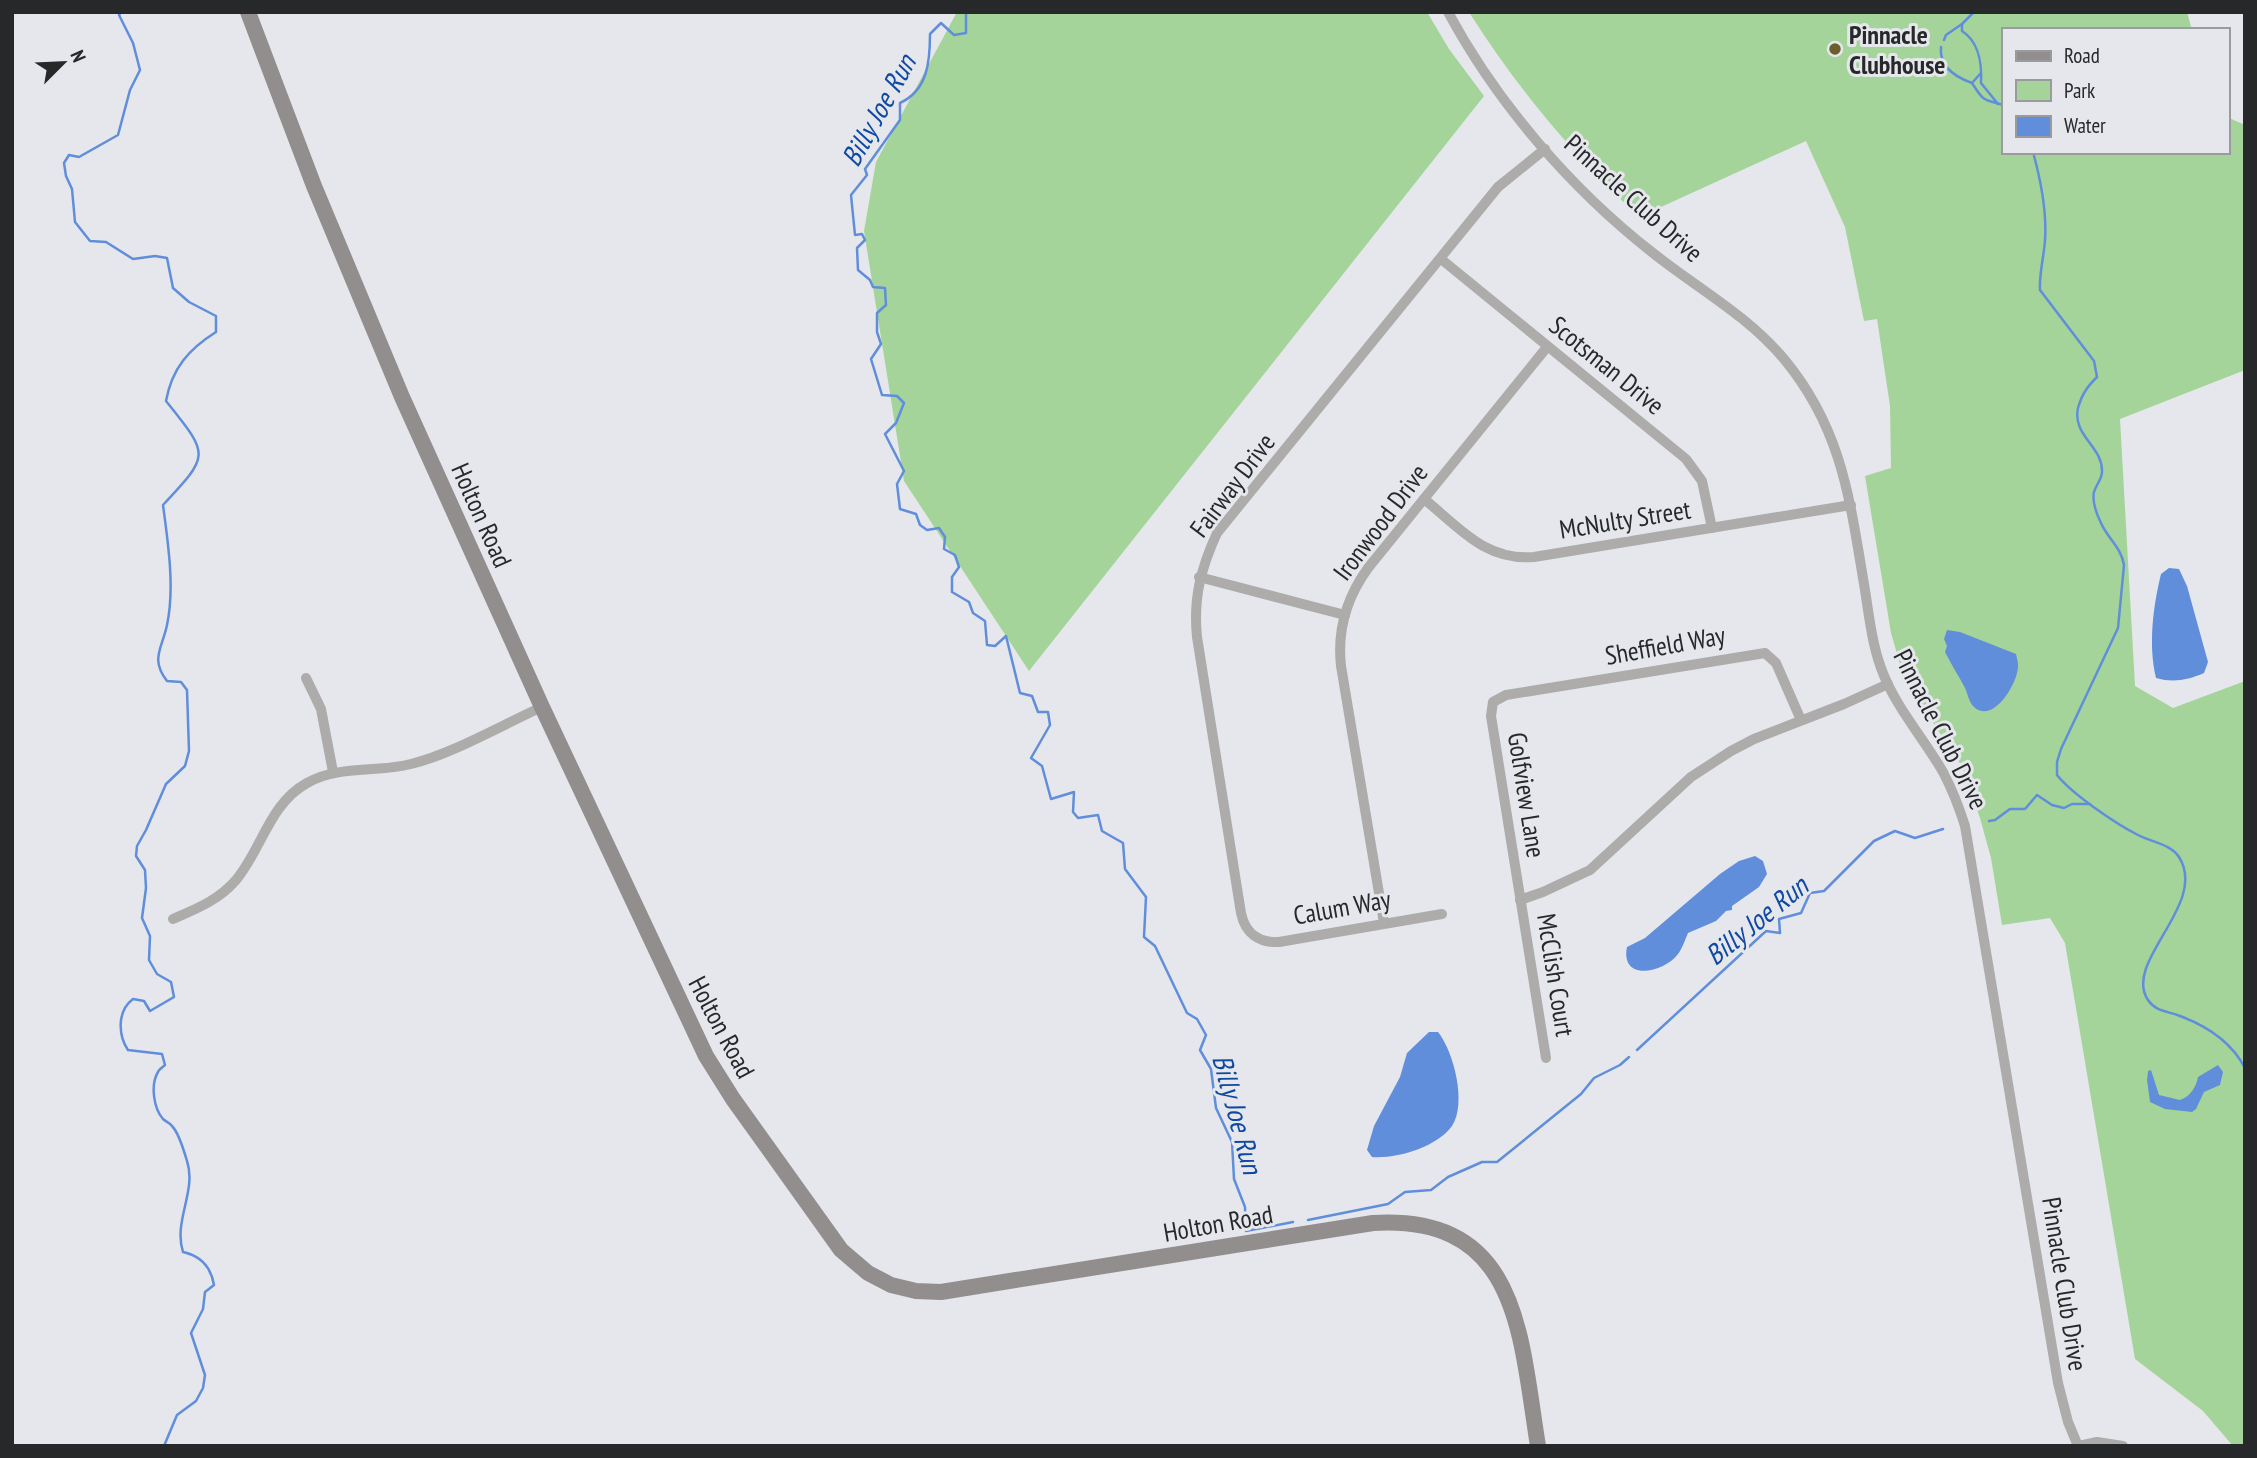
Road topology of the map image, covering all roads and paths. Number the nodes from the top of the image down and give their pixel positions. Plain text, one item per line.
1 (248, 12) edge
2 (1448, 12) edge
3 (1545, 149) junction
4 (1441, 259) junction
5 (1548, 346) junction
6 (1424, 499) junction
7 (1851, 505) junction
8 (1712, 528) junction
9 (1199, 576) junction
10 (1345, 615) junction
11 (306, 678) dead end
12 (1888, 684) junction
13 (1495, 699) joint
14 (542, 707) junction
15 (1801, 720) junction
16 (333, 772) junction
17 (1520, 900) junction
18 (1442, 914) dead end
19 (173, 919) dead end
20 (1384, 923) junction
21 (1252, 935) joint
22 (1546, 1058) dead end
23 (1538, 1446) edge
24 (2078, 1446) edge
25 (2123, 1446) edge

1 - 14 street, Holton Road
2 - 3 street, Pinnacle Club Drive
3 - 4 street, Fairway Drive
3 - 7 street, Pinnacle Club Drive
4 - 5 street, Scotsman Drive
4 - 9 street, Fairway Drive
5 - 6 street, Ironwood Drive
5 - 8 street, Scotsman Drive
6 - 8 street, McNulty Street
6 - 10 street, Ironwood Drive
7 - 8 street, McNulty Street
7 - 12 street, Pinnacle Club Drive
9 - 10 street
9 - 21 street, Fairway Drive
10 - 20 street, Ironwood Drive
11 - 16 street
12 - 15 street
12 - 24 street, Pinnacle Club Drive
13 - 15 street, Sheffield Way
13 - 17 street, Golfview Lane
14 - 16 street
14 - 23 street, Holton Road
15 - 17 street
16 - 19 street
17 - 22 street, McClish Court
18 - 20 street, Calum Way
20 - 21 street, Calum Way
24 - 25 street, Pinnacle Club Drive

